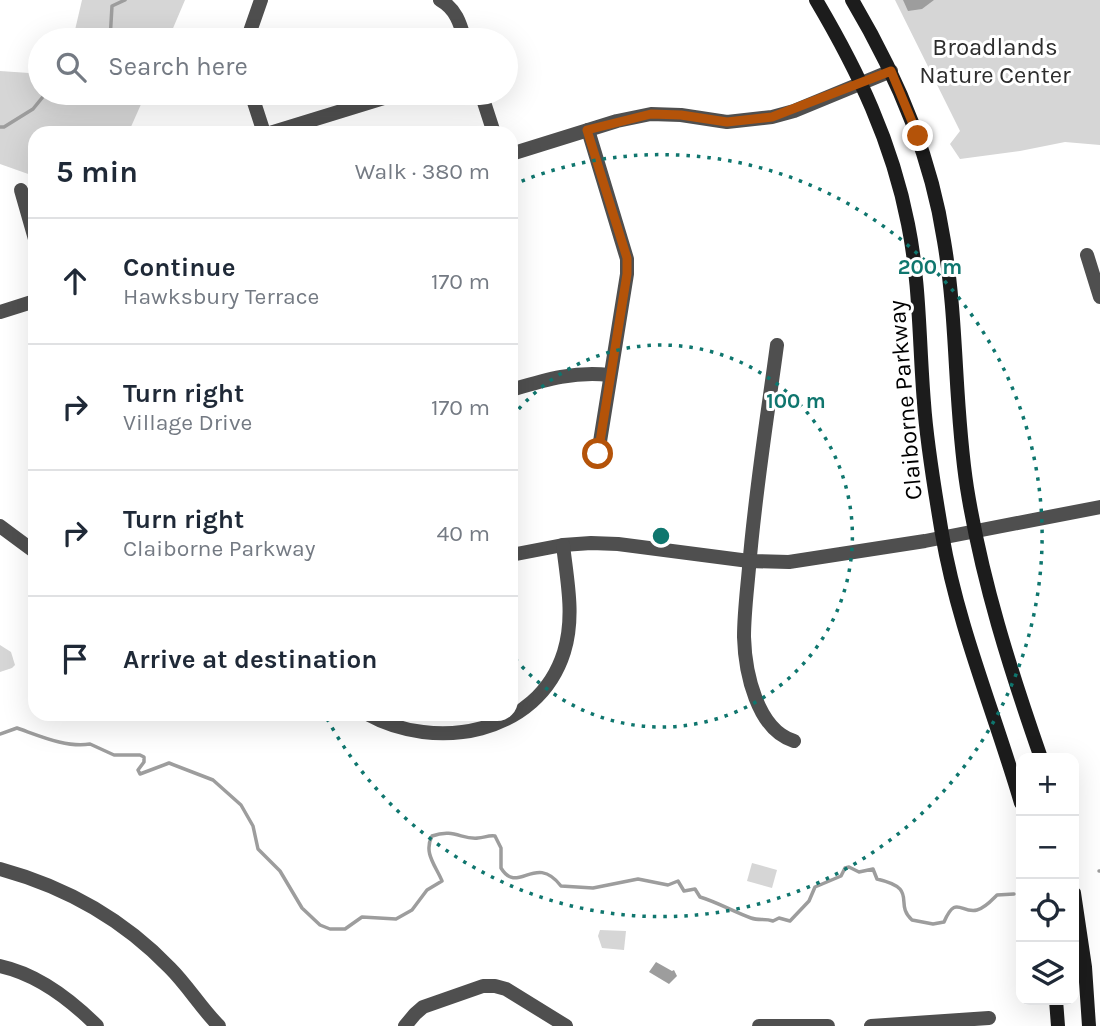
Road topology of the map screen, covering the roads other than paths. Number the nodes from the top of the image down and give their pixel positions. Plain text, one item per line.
1 (261, 0) edge
2 (440, 0) edge
3 (816, 0) edge
4 (852, 0) edge
5 (251, 28) edge
6 (461, 28) edge
7 (891, 71) junction
8 (862, 83) junction
9 (255, 105) edge
10 (361, 105) edge
11 (485, 105) edge
12 (262, 126) edge
13 (293, 126) edge
14 (492, 126) edge
15 (587, 130) junction
16 (518, 151) edge
17 (21, 190) dead end
18 (28, 214) edge
19 (1087, 255) dead end
20 (1100, 297) edge
21 (28, 303) edge
22 (0, 312) edge
23 (777, 345) dead end
24 (610, 375) junction
25 (518, 388) edge
26 (598, 454) dead end
27 (1100, 507) edge
28 (0, 526) edge
29 (975, 532) junction
30 (943, 538) junction
31 (563, 545) junction
32 (28, 547) edge
33 (518, 554) edge
34 (749, 561) junction
35 (518, 712) edge
36 (383, 721) edge
37 (501, 721) edge
38 (794, 741) dead end
39 (1039, 753) edge
40 (1016, 787) edge
41 (0, 869) edge
42 (1079, 927) edge
43 (0, 966) edge
44 (1056, 1005) edge
45 (989, 1018) dead end
46 (549, 1022) edge
47 (947, 1024) edge
48 (410, 1025) edge
49 (97, 1026) edge
50 (219, 1026) edge
51 (566, 1026) edge
52 (759, 1026) edge
53 (828, 1026) edge
54 (871, 1026) edge
55 (1058, 1026) edge
56 (1089, 1026) edge

1 - 5 street
2 - 6 street
3 - 8 main road, Claiborne Parkway
4 - 7 main road
7 - 8 street
7 - 29 main road
8 - 15 street
8 - 30 main road, Claiborne Parkway
9 - 12 street
10 - 13 street
11 - 14 street
15 - 16 street
15 - 24 street
17 - 18 street
19 - 20 street
21 - 22 street
23 - 34 street
24 - 25 street
24 - 26 street
27 - 29 street
28 - 32 street
29 - 30 street
29 - 39 main road
30 - 34 street
30 - 40 main road, Claiborne Parkway
31 - 33 street
31 - 34 street
31 - 35 street
34 - 38 street
36 - 37 street
41 - 50 street
42 - 56 main road
43 - 49 street
44 - 55 main road
45 - 47 street
46 - 48 street
46 - 51 street
47 - 54 street
52 - 53 street

